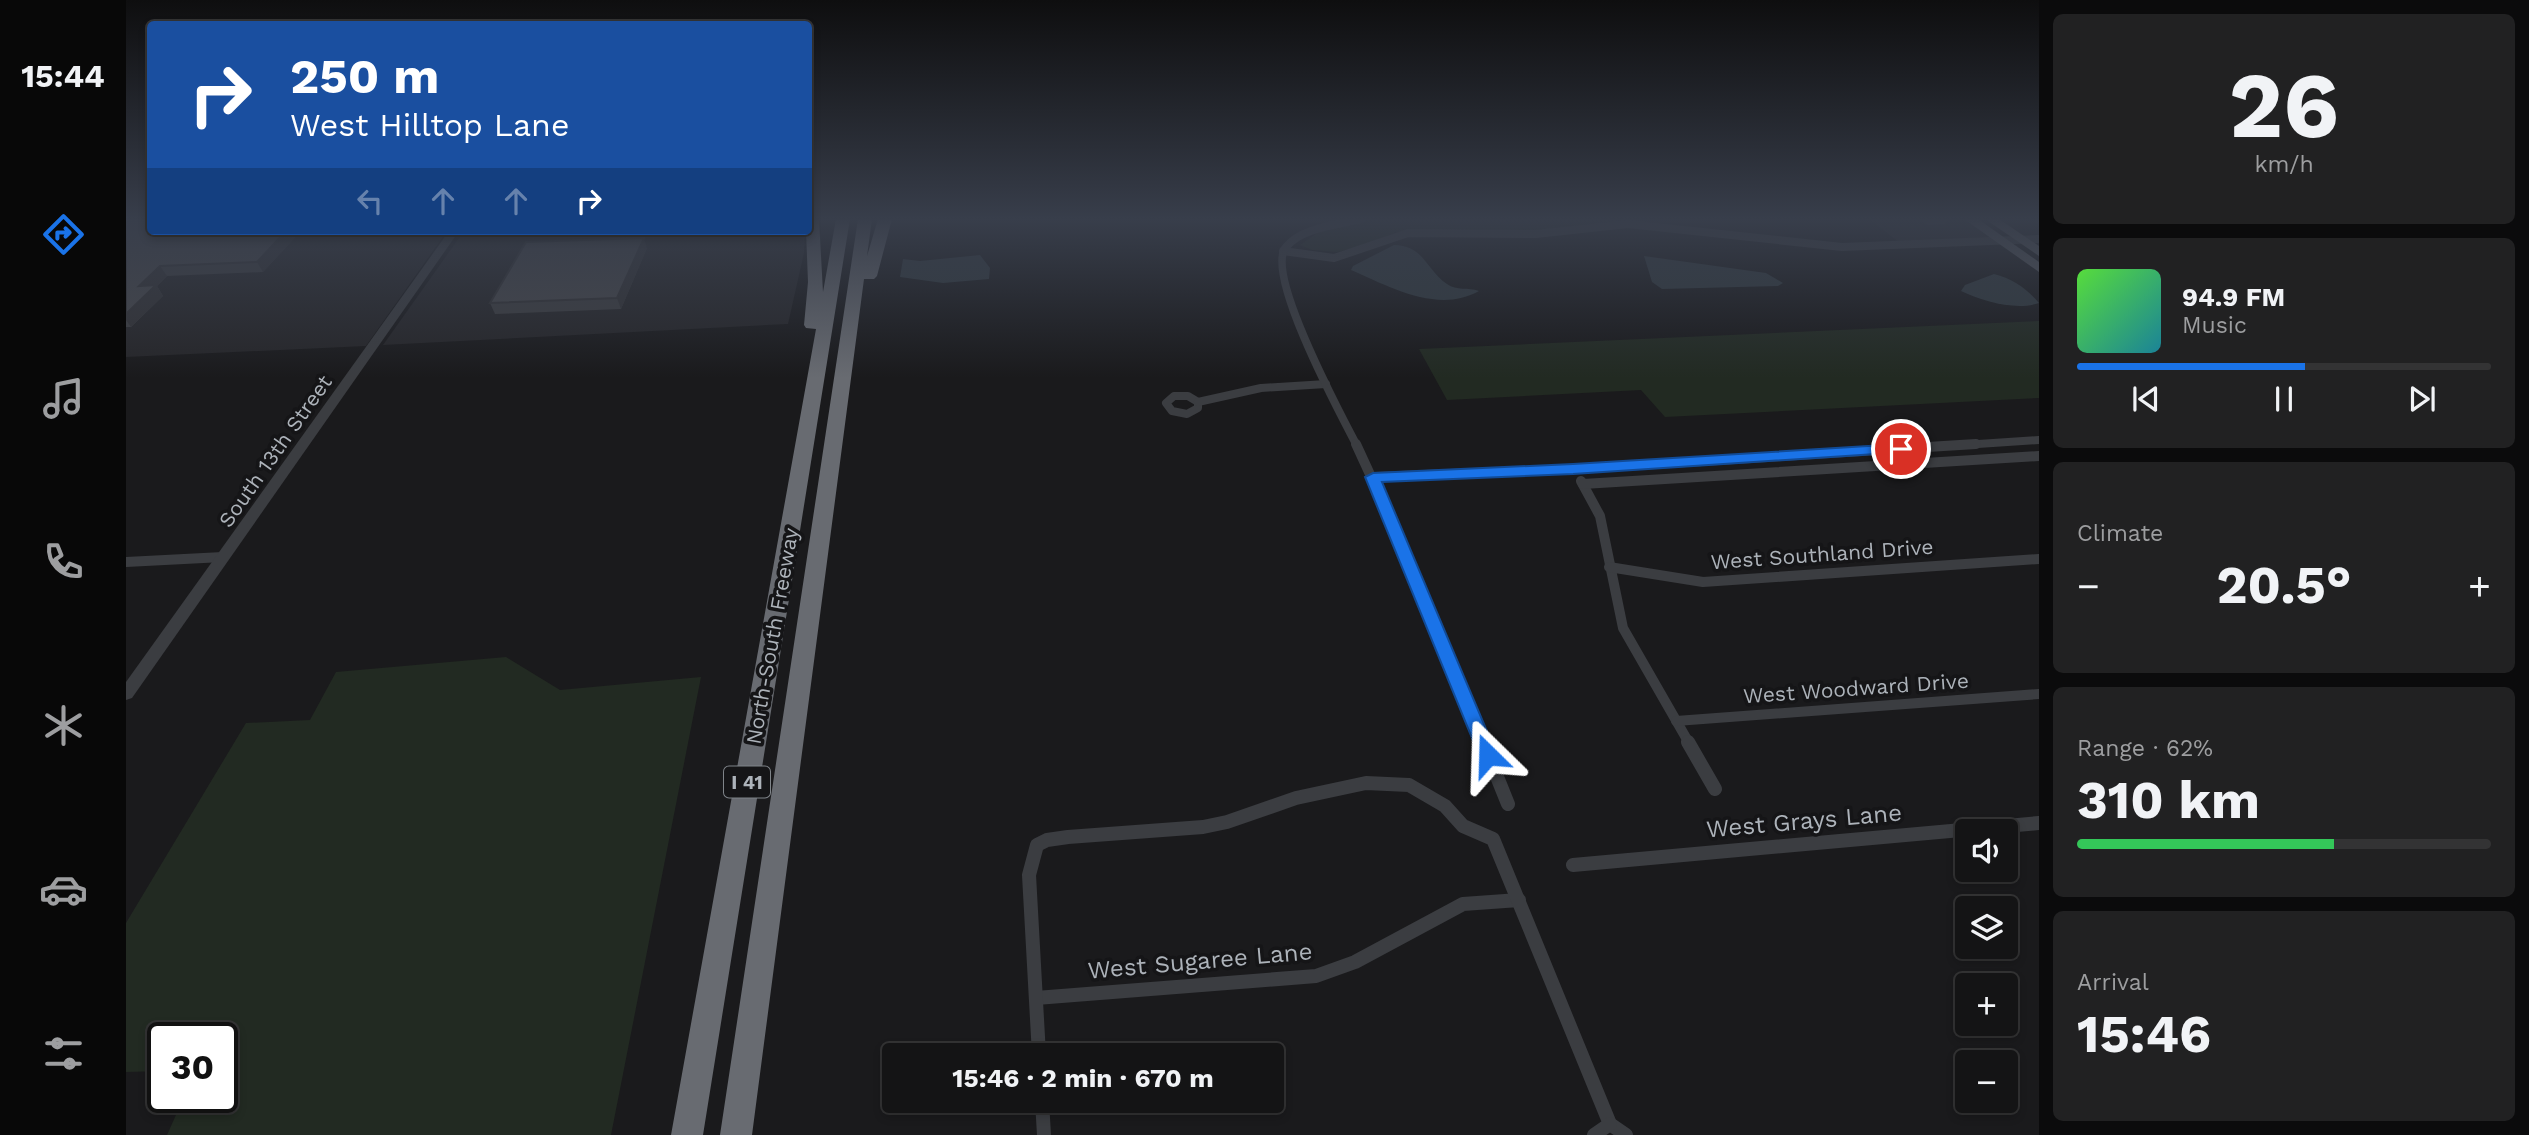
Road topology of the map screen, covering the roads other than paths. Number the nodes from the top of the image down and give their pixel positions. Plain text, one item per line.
1 (425, 272) edge
2 (816, 272) edge
3 (834, 272) edge
4 (857, 272) edge
5 (871, 272) edge
6 (1281, 272) edge
7 (848, 342) junction
8 (1326, 384) junction
9 (1198, 402) dead end
10 (807, 429) junction
11 (2039, 440) edge
12 (2039, 456) edge
13 (1573, 469) junction
14 (1373, 477) junction
15 (1583, 484) junction
16 (223, 557) junction
17 (2039, 559) edge
18 (126, 562) edge
19 (1609, 567) junction
20 (126, 694) edge
21 (2039, 694) edge
22 (1676, 721) junction
23 (1715, 789) dead end
24 (1508, 804) dead end
25 (2039, 823) edge
26 (1573, 865) dead end
27 (1519, 900) junction
28 (1035, 998) junction
29 (1038, 1043) edge
30 (1043, 1113) edge
31 (1610, 1124) junction
32 (687, 1135) edge
33 (736, 1135) edge
34 (1044, 1135) edge
35 (1594, 1135) edge
36 (1626, 1135) edge

1 - 16 street, South 13th Street
2 - 10 highway
3 - 10 highway, North-South Freeway / I 41
4 - 7 highway, North-South Freeway / I 41
5 - 7 highway
6 - 8 street
7 - 33 highway, North-South Freeway / I 41
8 - 9 street
8 - 14 street
10 - 32 highway, North-South Freeway / I 41
11 - 13 street
12 - 15 street
13 - 14 street
13 - 15 street
14 - 24 street
15 - 19 street
16 - 18 street
16 - 20 street, South 13th Street
17 - 19 street, West Southland Drive
19 - 22 street
21 - 22 street, West Woodward Drive
22 - 23 street
25 - 26 street, West Grays Lane
27 - 28 street, West Sugaree Lane
27 - 28 street
27 - 31 street
28 - 29 street
30 - 34 street
31 - 35 street
31 - 36 street

